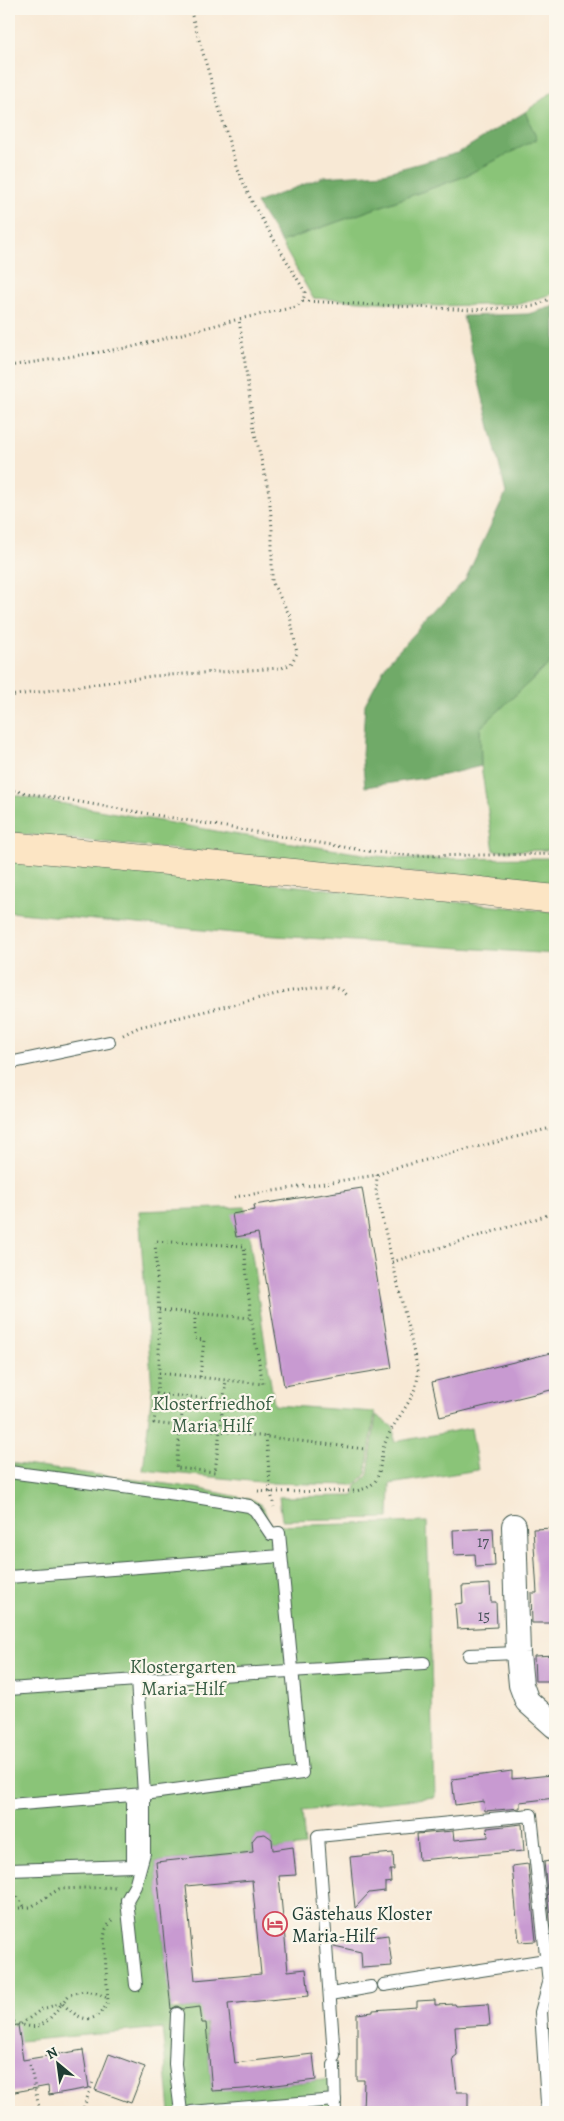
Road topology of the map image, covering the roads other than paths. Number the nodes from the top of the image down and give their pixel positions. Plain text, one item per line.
1 (9, 846) edge
2 (555, 900) edge
3 (109, 1042) road end
4 (9, 1063) edge
5 (9, 1472) edge
6 (514, 1526) dead end
7 (281, 1556) junction
8 (9, 1577) edge
9 (518, 1653) junction
10 (469, 1655) dead end
11 (424, 1663) dead end
12 (292, 1671) junction
13 (137, 1680) junction
14 (9, 1689) edge
15 (555, 1726) edge
16 (138, 1795) junction
17 (9, 1805) edge
18 (9, 1870) edge
19 (546, 1960) junction
20 (136, 1986) dead end
21 (330, 1994) junction
22 (177, 2014) dead end
23 (335, 2106) edge
24 (181, 2112) edge
25 (191, 2112) edge
26 (546, 2112) edge

1 - 2 main road
3 - 4 lane
5 - 7 lane
6 - 9 street
7 - 8 lane
7 - 12 lane
9 - 10 lane
9 - 15 street
11 - 12 lane
12 - 13 lane
12 - 16 lane
13 - 14 lane
13 - 16 lane
16 - 17 lane
16 - 18 lane
16 - 20 lane
19 - 21 lane
19 - 21 lane
19 - 26 lane
21 - 23 lane
22 - 24 lane
23 - 25 lane

